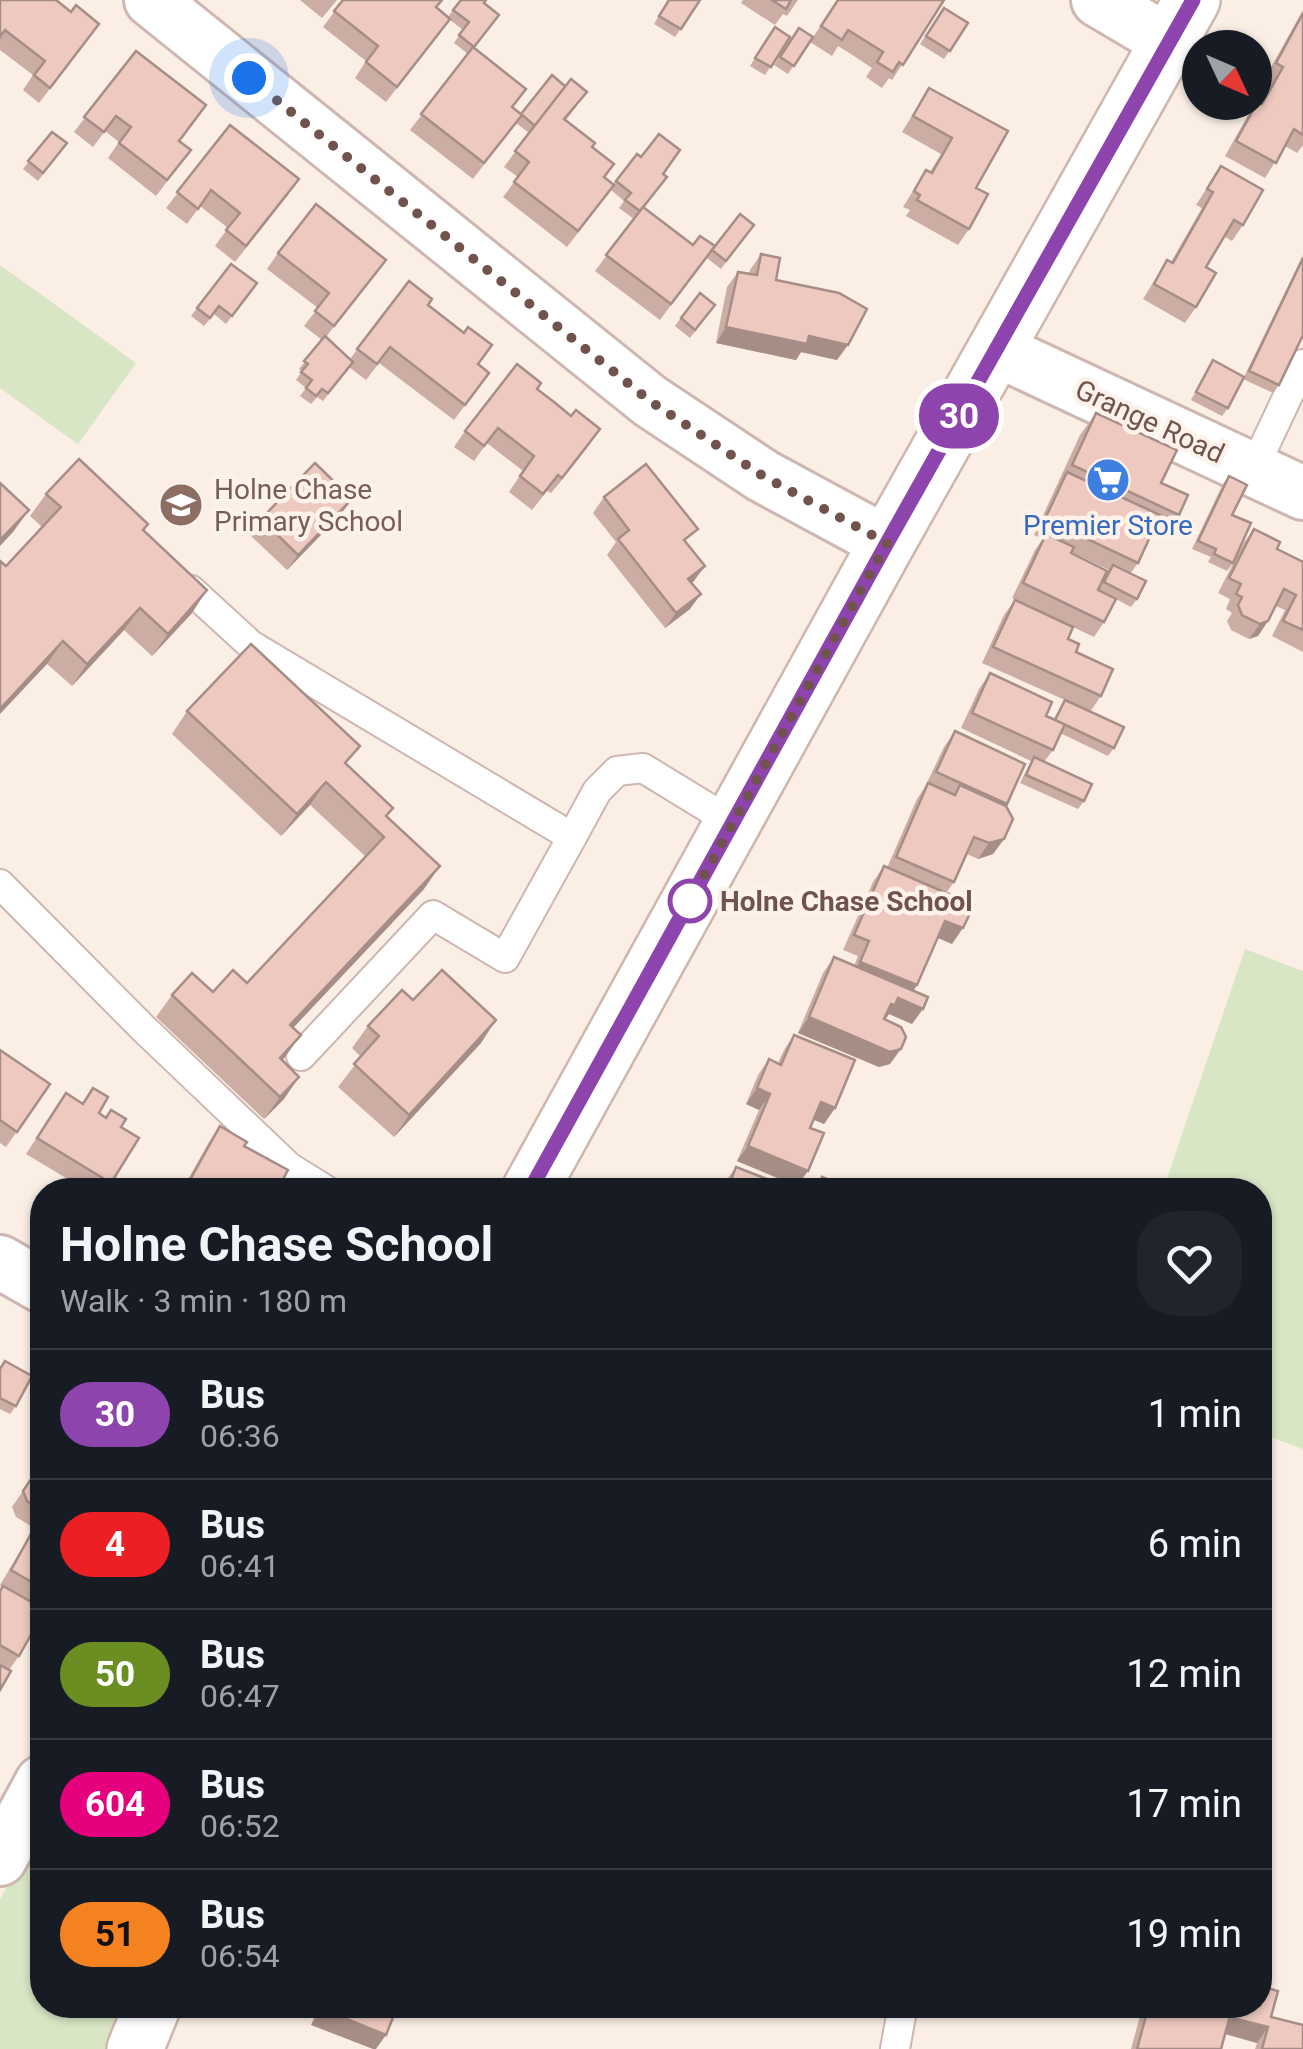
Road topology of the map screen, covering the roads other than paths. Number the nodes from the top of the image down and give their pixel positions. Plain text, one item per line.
1 (1098, 0) edge
2 (182, 9) edge
3 (1181, 21) edge
4 (997, 350) junction
5 (1303, 364) edge
6 (1253, 470) junction
7 (1303, 493) edge
8 (887, 543) junction
9 (192, 590) edge
10 (733, 823) junction
11 (572, 837) junction
12 (0, 884) edge
13 (301, 1056) edge
14 (307, 1178) edge
15 (537, 1178) edge
16 (0, 1262) edge
17 (30, 1279) edge
18 (30, 1804) edge
19 (0, 1859) edge
20 (148, 2018) edge
21 (901, 2018) edge
22 (135, 2049) edge
23 (895, 2049) edge

1 - 3 street
2 - 8 street
3 - 4 main road
4 - 6 street, Grange Road
4 - 8 main road
5 - 6 lane
6 - 7 street, Grange Road
8 - 10 main road
9 - 11 lane
10 - 11 lane
10 - 15 main road
11 - 13 lane
12 - 14 lane
16 - 17 street
18 - 19 street
20 - 22 main road
21 - 23 lane

